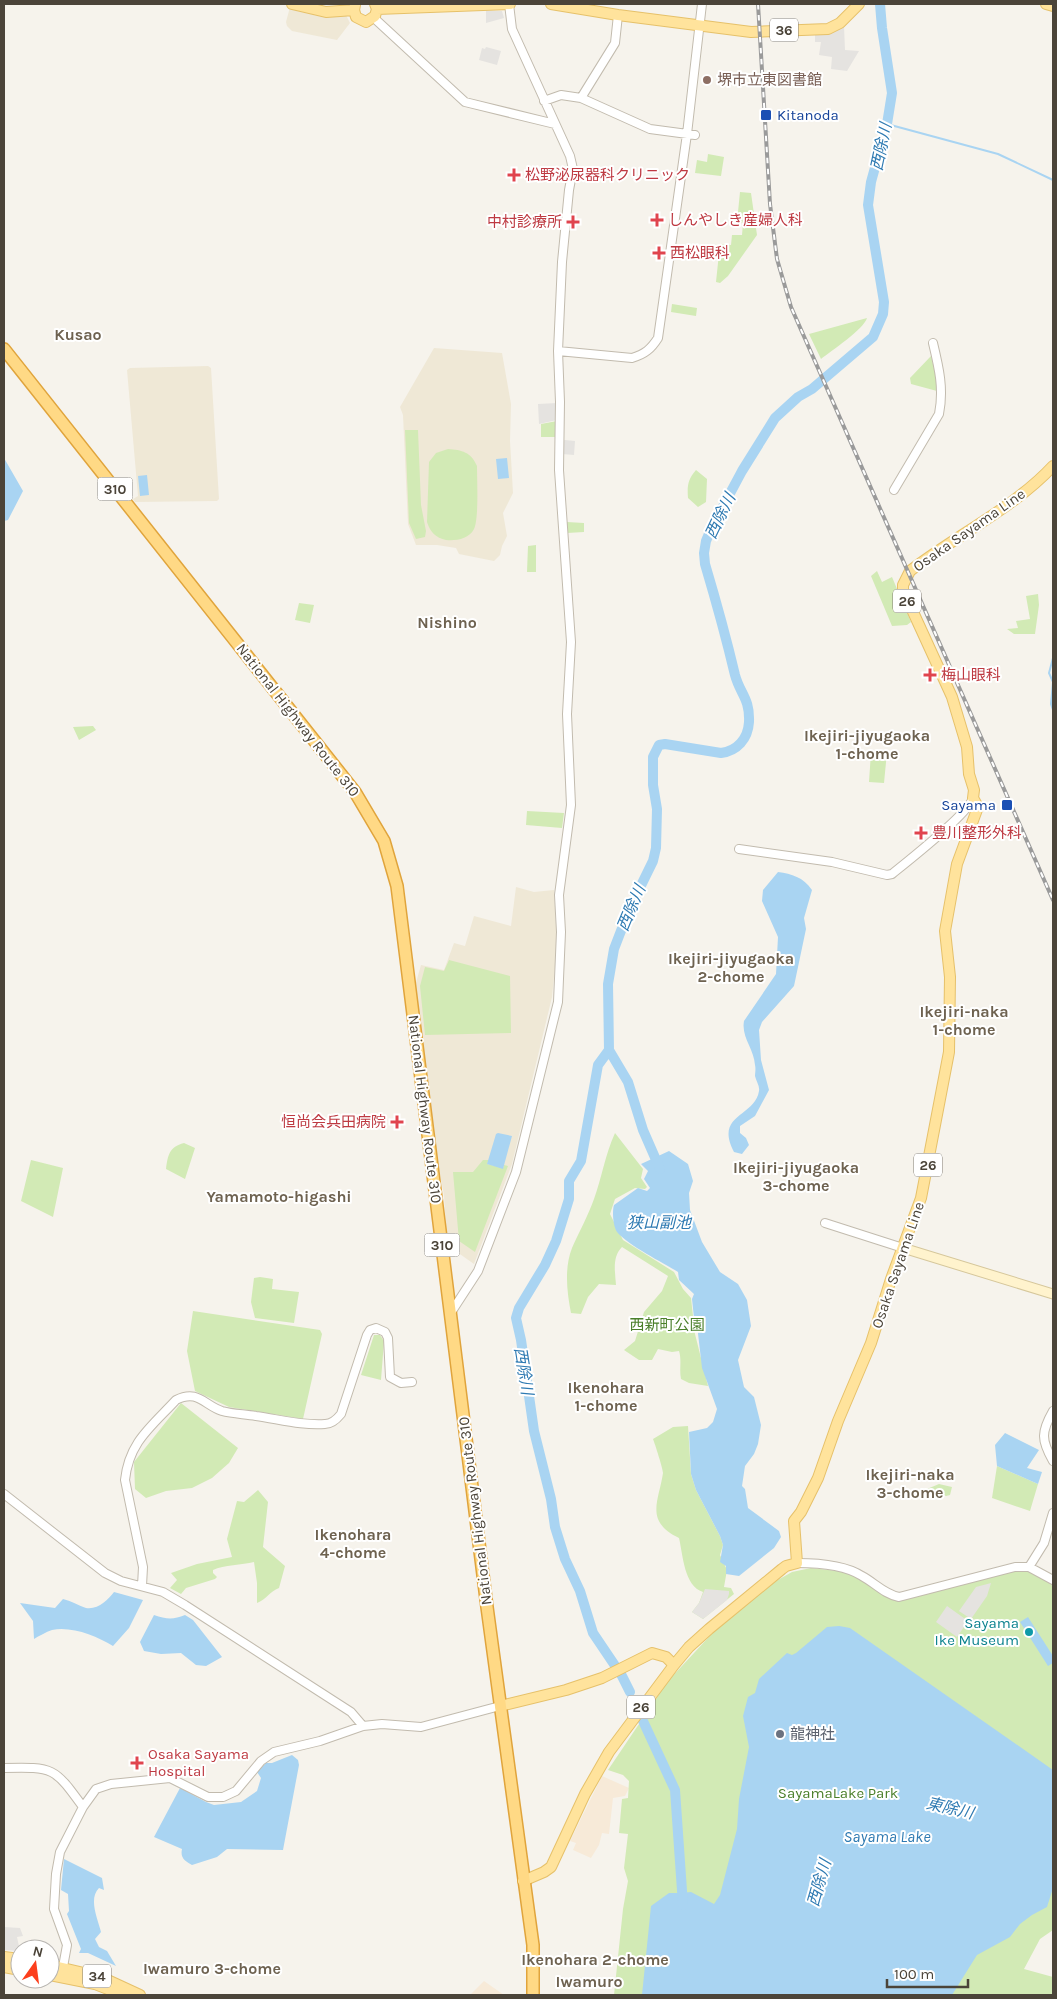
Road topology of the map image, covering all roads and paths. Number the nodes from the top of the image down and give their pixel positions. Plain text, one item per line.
1 (292, 4) edge
2 (509, 4) edge
3 (551, 4) edge
4 (702, 4) edge
5 (859, 4) edge
6 (1046, 4) edge
7 (1053, 6) edge
8 (355, 7) edge
9 (375, 10) edge
10 (618, 15) junction
11 (699, 24) junction
12 (581, 98) junction
13 (544, 101) junction
14 (555, 124) junction
15 (687, 134) junction
16 (695, 135) dead end
17 (933, 343) dead end
18 (4, 349) edge
19 (558, 351) junction
20 (1053, 466) edge
21 (894, 490) dead end
22 (972, 798) junction
23 (739, 849) dead end
24 (825, 1222) dead end
25 (903, 1248) junction
26 (1053, 1294) edge
27 (450, 1314) junction
28 (412, 1382) dead end
29 (1053, 1411) edge
30 (1053, 1461) edge
31 (4, 1494) edge
32 (1053, 1513) edge
33 (797, 1563) junction
34 (1029, 1567) junction
35 (1053, 1580) edge
36 (142, 1586) junction
37 (674, 1665) junction
38 (500, 1706) junction
39 (363, 1726) junction
40 (4, 1768) edge
41 (84, 1807) junction
42 (523, 1881) junction
43 (60, 1967) edge
44 (63, 1967) junction
45 (60, 1977) edge
46 (123, 1995) edge
47 (140, 1995) edge
48 (533, 1995) edge

1 - 8 main road
2 - 9 main road
2 - 13 street
3 - 10 main road, 36
4 - 11 street
5 - 11 main road, 36
6 - 7 main road
8 - 9 main road
9 - 14 street
10 - 11 main road, 36
10 - 12 street
11 - 15 street
12 - 13 street
12 - 15 street
13 - 14 street
14 - 19 street
15 - 16 street
15 - 19 street
17 - 21 street
18 - 27 highway, National Highway Route 310 / 310
19 - 27 street
20 - 22 main road, Osaka Sayama Line / 26
22 - 23 street
22 - 25 main road, Osaka Sayama Line / 26
24 - 25 street
25 - 26 main road
25 - 33 main road, Osaka Sayama Line / 26
27 - 38 highway, National Highway Route 310 / 310
28 - 36 street
29 - 30 street
31 - 36 street
32 - 34 street
33 - 34 street
33 - 37 main road, 26
34 - 35 street
36 - 39 street
37 - 38 main road
37 - 42 main road, 26
38 - 39 street
38 - 42 highway, National Highway Route 310 / 310
39 - 41 street
40 - 41 street
41 - 44 street
42 - 48 highway, National Highway Route 310 / 310
43 - 44 main road, 34
44 - 47 main road, 34
45 - 46 main road, 34

